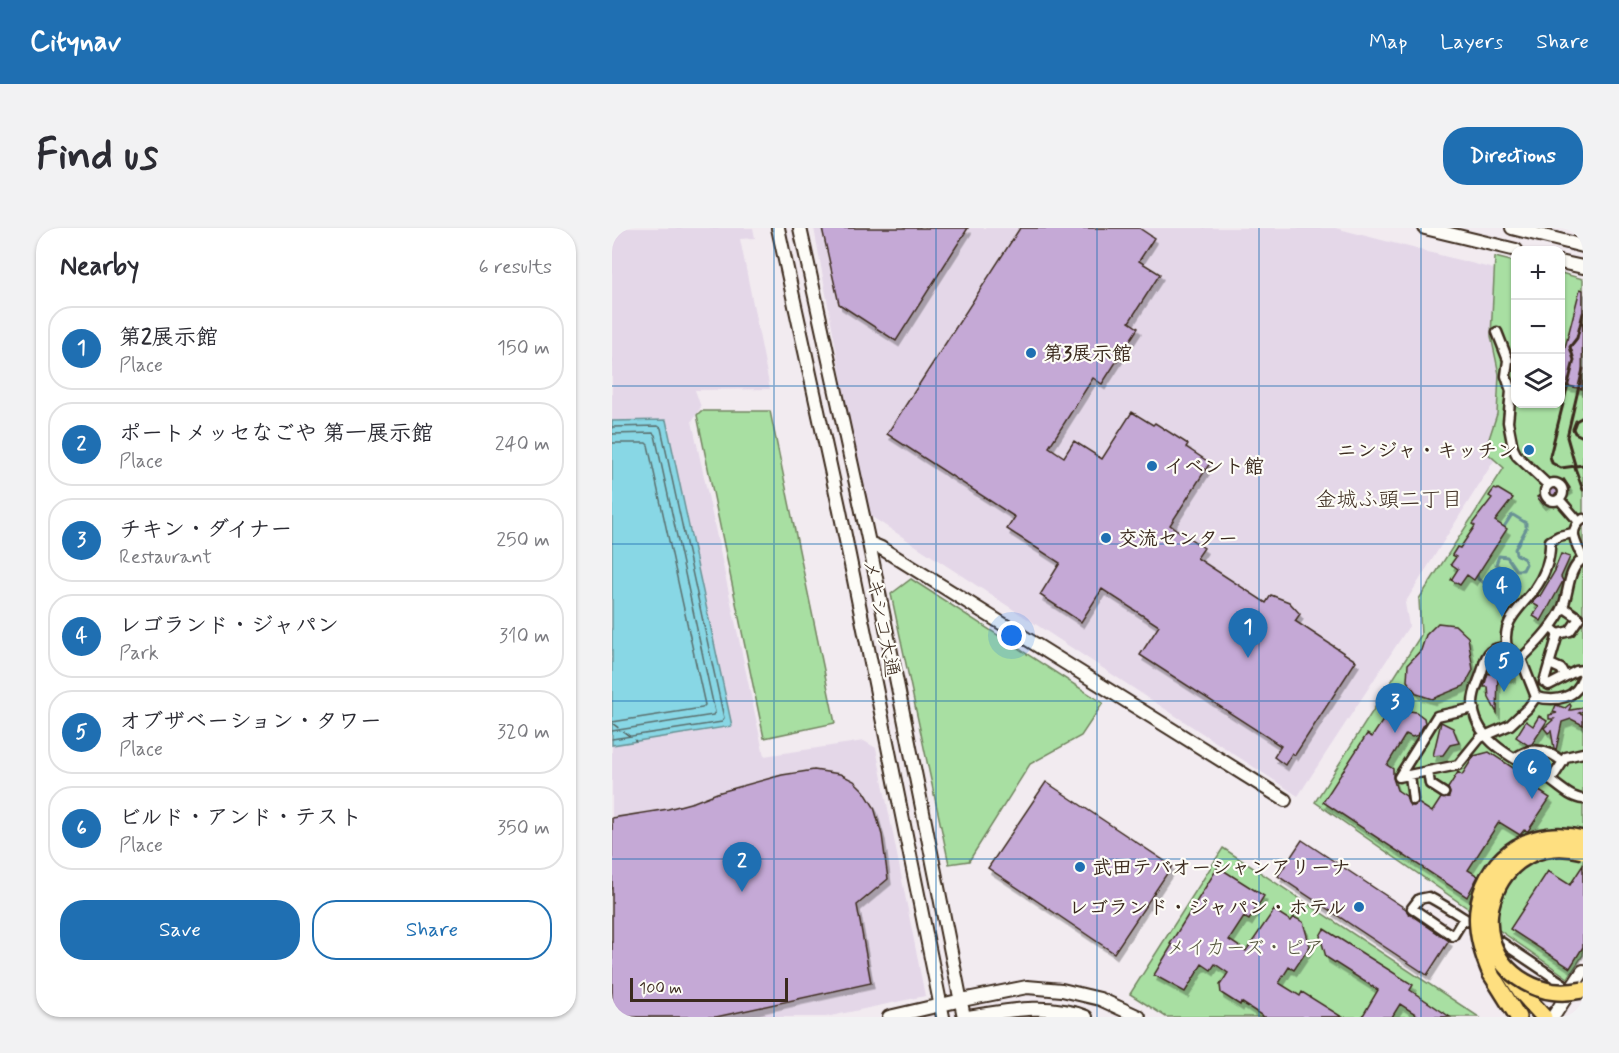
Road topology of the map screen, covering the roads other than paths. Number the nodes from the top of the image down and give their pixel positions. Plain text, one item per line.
1 (778, 228) edge
2 (800, 228) edge
3 (1425, 228) edge
4 (1512, 228) edge
5 (1583, 246) edge
6 (1511, 249) edge
7 (1565, 263) edge
8 (1583, 267) edge
9 (1497, 332) dead end
10 (1581, 520) edge
11 (1573, 533) junction
12 (869, 543) junction
13 (1583, 559) edge
14 (1563, 607) junction
15 (1550, 627) junction
16 (1558, 634) junction
17 (1507, 647) junction
18 (1521, 659) junction
19 (1550, 664) junction
20 (1583, 670) edge
21 (1565, 676) junction
22 (1583, 677) edge
23 (1536, 697) junction
24 (1474, 708) junction
25 (1486, 735) junction
26 (1583, 753) edge
27 (1515, 758) junction
28 (1563, 762) junction
29 (1428, 771) junction
30 (1410, 775) junction
31 (1551, 780) junction
32 (1444, 793) dead end
33 (1583, 799) edge
34 (1285, 800) dead end
35 (1413, 800) dead end
36 (1583, 839) edge
37 (1583, 851) edge
38 (1464, 918) junction
39 (1506, 968) junction
40 (1583, 971) edge
41 (1577, 990) edge
42 (962, 999) junction
43 (943, 1011) edge
44 (889, 1017) edge
45 (965, 1017) edge
46 (1086, 1017) edge
47 (1140, 1017) edge
48 (1518, 1017) edge
49 (1544, 1017) edge
50 (1553, 1017) edge

1 - 43 street, メキシコ大通
2 - 12 street, メキシコ大通
3 - 6 street
4 - 5 street
7 - 8 street
9 - 10 street
10 - 11 street
11 - 13 street
11 - 17 street
12 - 34 street
12 - 42 street, メキシコ大通
13 - 14 street
14 - 15 street
14 - 16 street
15 - 16 street
15 - 18 street
16 - 19 street
17 - 18 street
17 - 24 street
18 - 23 street
19 - 21 street
19 - 21 street
20 - 21 street
22 - 23 street
23 - 25 street
24 - 25 street
24 - 30 street
25 - 27 street
25 - 29 street
26 - 28 street
27 - 28 street
27 - 31 street
28 - 31 street
29 - 30 street
29 - 32 street
30 - 35 street
31 - 33 street
36 - 48 highway, bridge
37 - 39 highway, bridge
38 - 38 street
38 - 41 street
39 - 41 highway, bridge
39 - 49 highway
40 - 41 street
41 - 50 street
42 - 43 street
42 - 45 street, メキシコ大通
42 - 47 street
43 - 44 street
45 - 46 street

